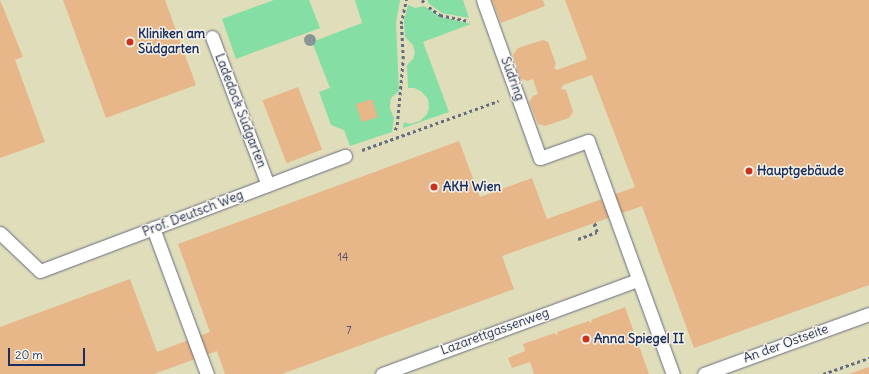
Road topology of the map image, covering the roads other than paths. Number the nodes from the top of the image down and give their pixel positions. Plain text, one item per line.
1 (483, 0) edge
2 (212, 37) dead end
3 (345, 156) road end
4 (268, 185) junction
5 (153, 228) junction
6 (0, 233) edge
7 (638, 280) junction
8 (869, 314) edge
9 (207, 374) edge
10 (382, 374) edge
11 (673, 374) edge
12 (704, 374) edge

1 - 7 lane, Südring
2 - 4 lane, Ladedock Südgarten
3 - 4 lane, Prof. Deutsch Weg
4 - 5 lane, Prof. Deutsch Weg
5 - 6 lane, Prof. Deutsch Weg
5 - 9 lane
7 - 10 lane, Lazarettgassenweg
7 - 11 lane
8 - 12 lane, An der Ostseite

